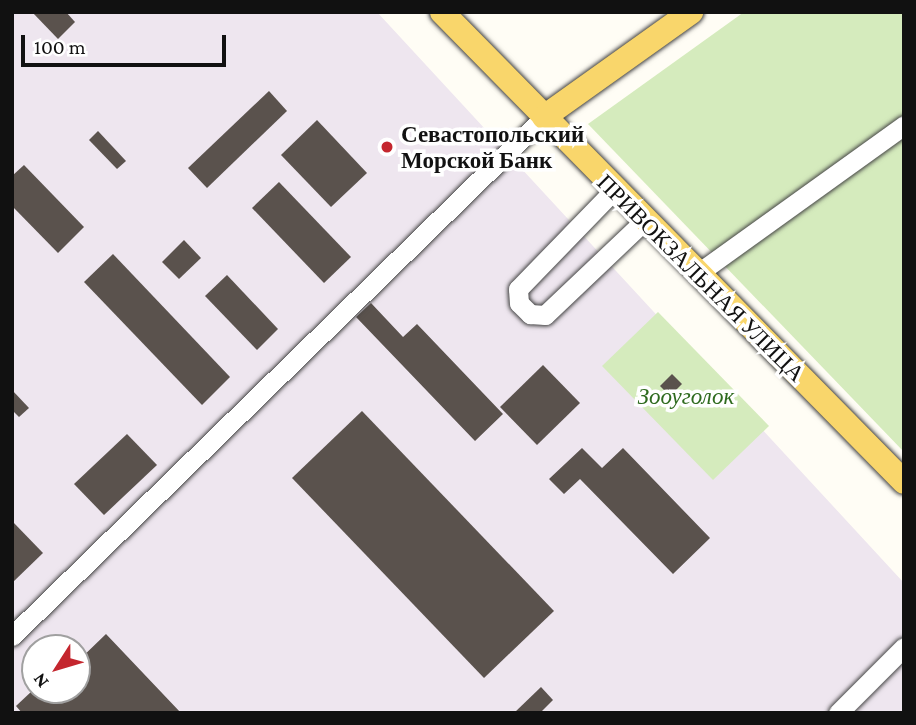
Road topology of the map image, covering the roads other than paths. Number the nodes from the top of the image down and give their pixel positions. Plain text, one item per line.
1 (442, 12) edge
2 (691, 12) edge
3 (544, 117) junction
4 (904, 125) edge
5 (614, 190) junction
6 (644, 221) junction
7 (697, 274) junction
8 (904, 482) edge
9 (12, 636) edge
10 (904, 647) edge
11 (838, 713) edge

1 - 3 main road, ПРИВОКЗАЛЬНАЯ УЛИЦА
2 - 3 main road
3 - 5 main road, ПРИВОКЗАЛЬНАЯ УЛИЦА
3 - 9 lane
4 - 7 lane
5 - 6 main road, ПРИВОКЗАЛЬНАЯ УЛИЦА
5 - 6 lane
6 - 7 main road, ПРИВОКЗАЛЬНАЯ УЛИЦА
7 - 8 main road, ПРИВОКЗАЛЬНАЯ УЛИЦА
10 - 11 lane

